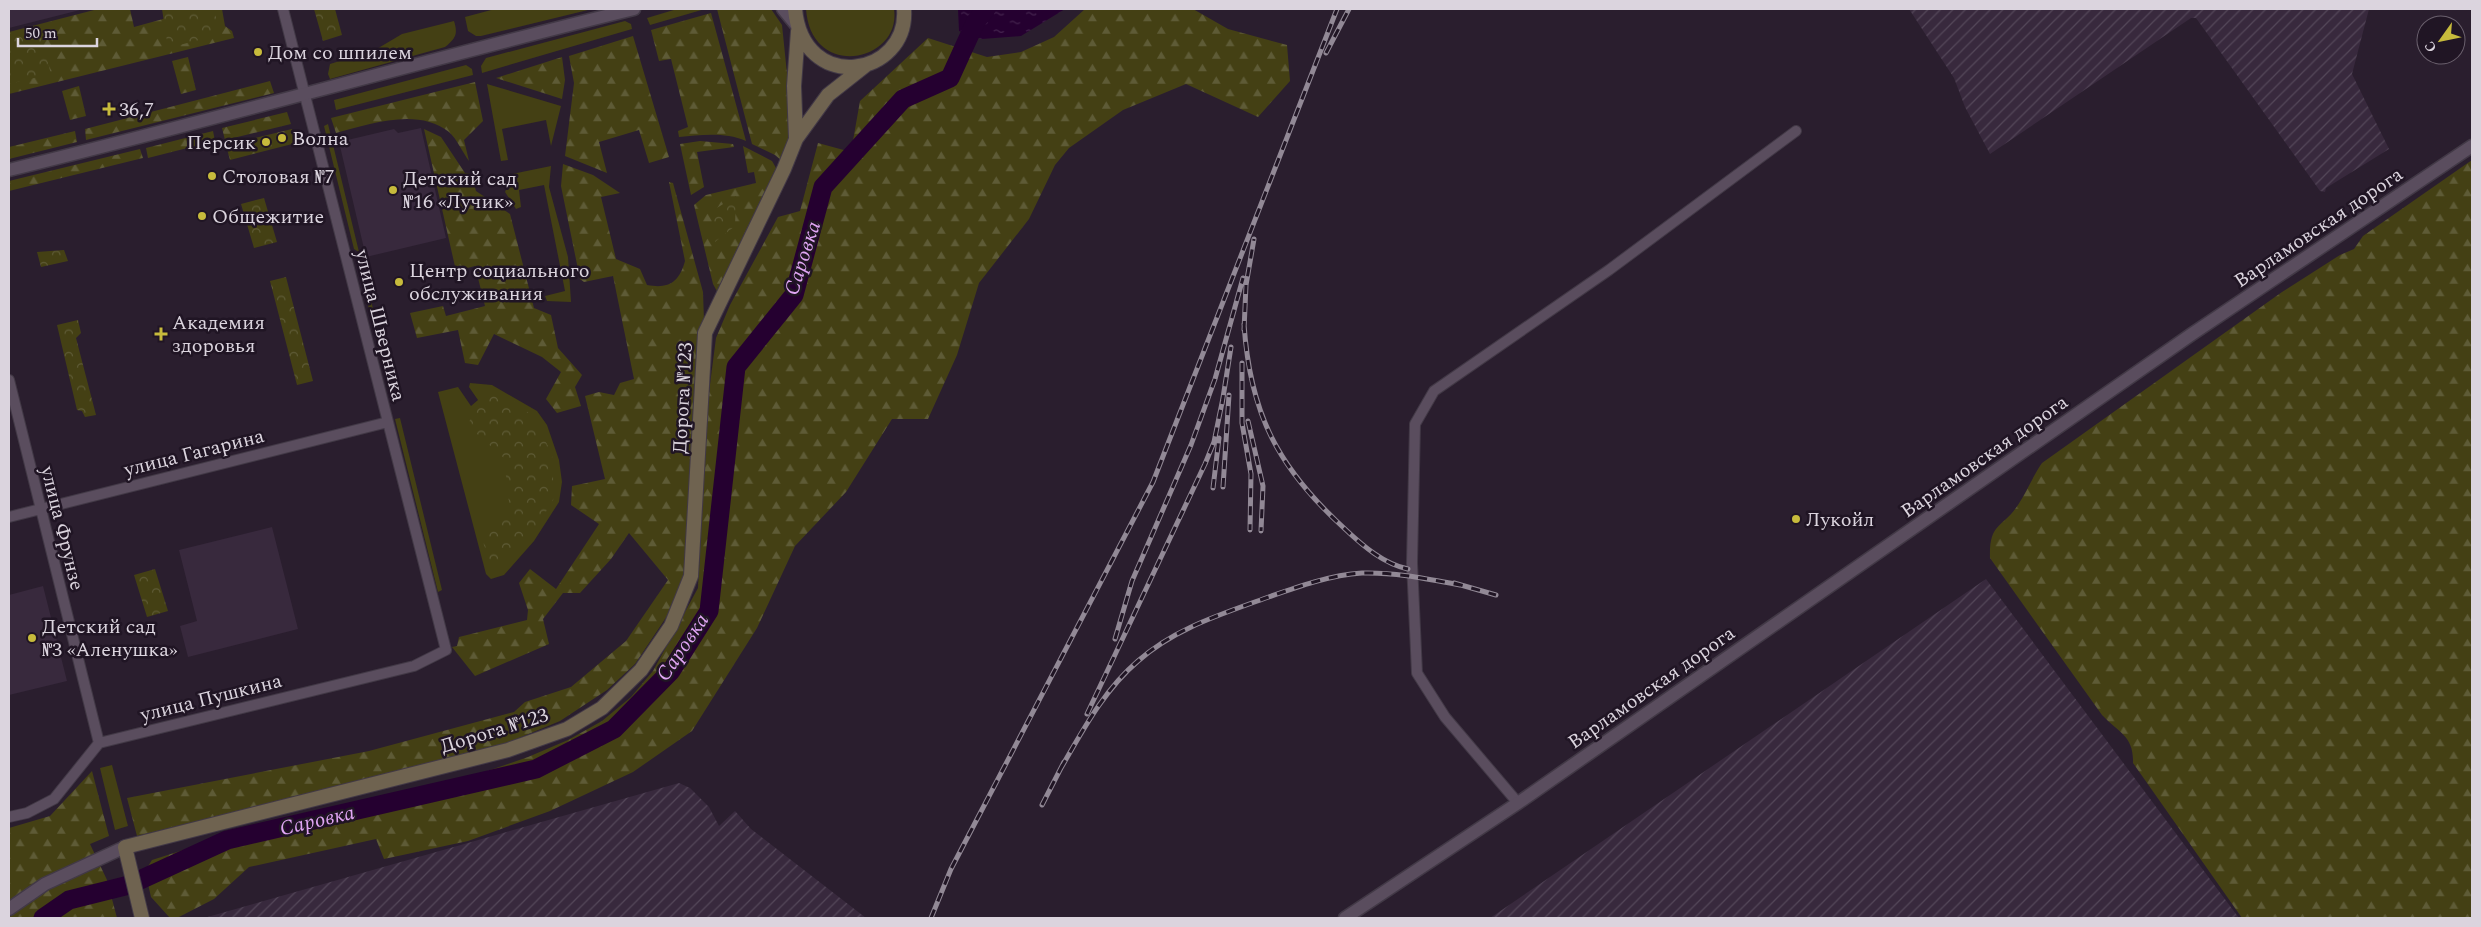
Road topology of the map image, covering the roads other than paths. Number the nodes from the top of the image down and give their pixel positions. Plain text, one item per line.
1 (283, 9) edge
2 (634, 9) edge
3 (783, 9) edge
4 (795, 9) edge
5 (904, 9) edge
6 (798, 29) junction
7 (866, 64) junction
8 (304, 95) junction
9 (1796, 131) dead end
10 (796, 139) junction
11 (2472, 146) edge
12 (9, 170) edge
13 (9, 380) edge
14 (388, 422) junction
15 (41, 509) junction
16 (9, 517) edge
17 (446, 650) joint
18 (99, 743) junction
19 (1518, 803) junction
20 (9, 818) edge
21 (125, 847) junction
22 (9, 909) edge
23 (142, 916) edge
24 (1345, 918) edge

1 - 8 street, улица Шверника
2 - 8 street
3 - 6 street
4 - 6 main road, Дорога №123
5 - 7 main road
6 - 7 main road
6 - 10 main road, Дорога №123
7 - 10 main road, Дорога №123
8 - 12 street
8 - 14 street, улица Шверника
9 - 19 street
10 - 21 main road, Дорога №123
11 - 19 street, Варламовская дорога
13 - 15 street, улица Фрунзе
14 - 15 street, улица Гагарина
14 - 17 street, улица Шверника
15 - 16 street, улица Гагарина
15 - 18 street, улица Фрунзе
17 - 18 street, улица Пушкина
18 - 20 street
19 - 24 street, Варламовская дорога
21 - 22 street, Дорога №123
21 - 23 main road

